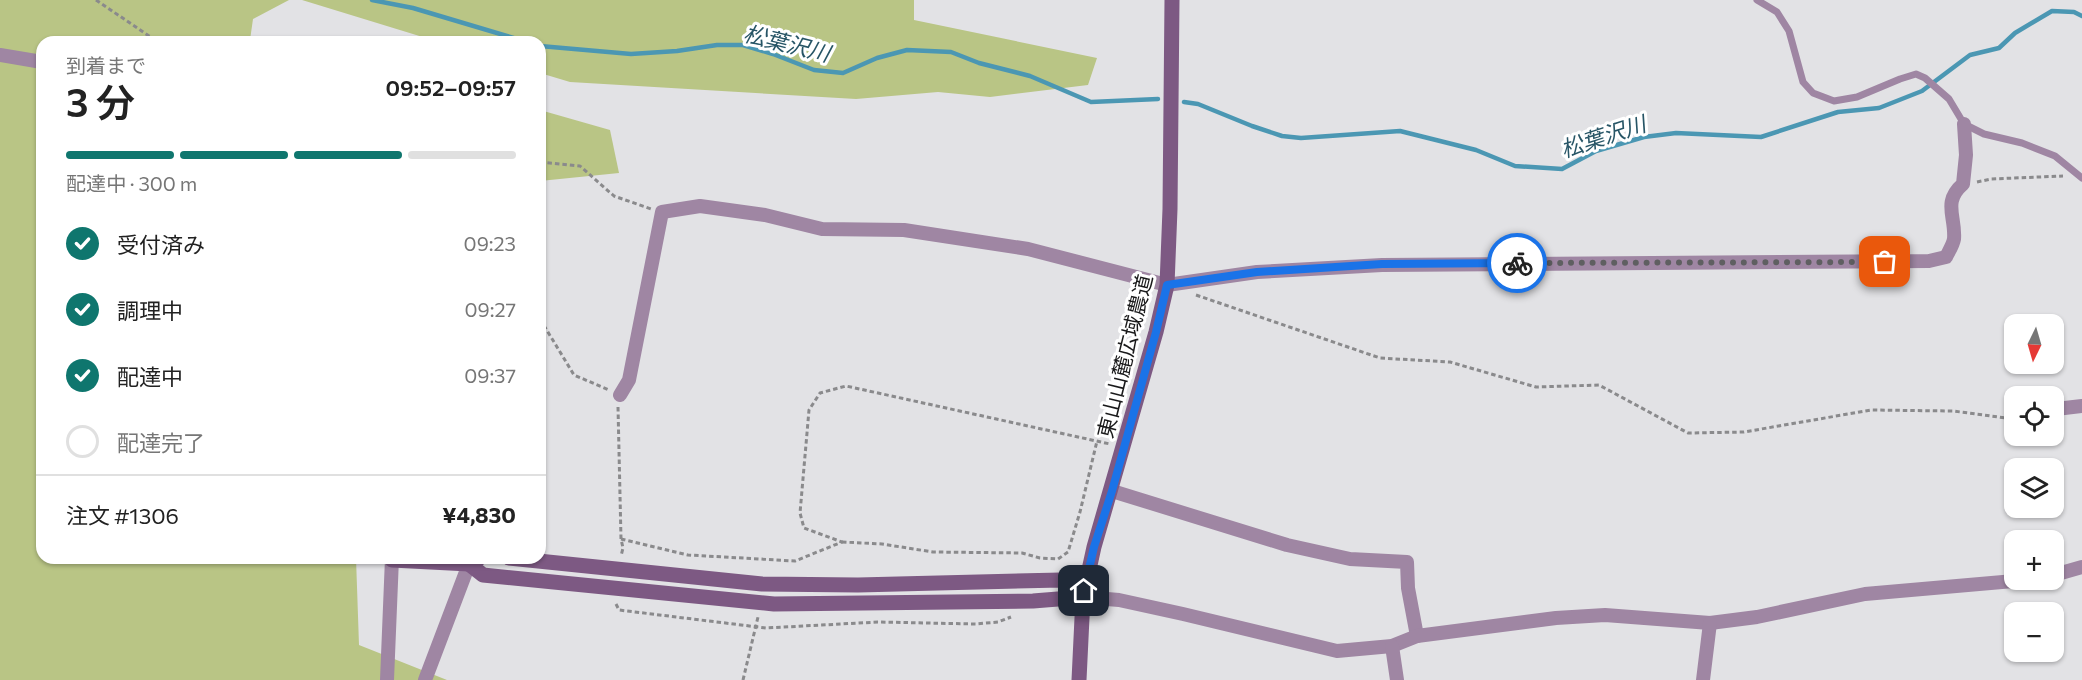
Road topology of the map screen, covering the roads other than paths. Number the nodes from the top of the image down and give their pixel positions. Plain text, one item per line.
1 (1172, 0) edge
2 (1757, 0) edge
3 (0, 55) edge
4 (36, 62) edge
5 (1964, 123) junction
6 (2080, 176) edge
7 (1167, 285) junction
8 (620, 395) road end
9 (2082, 406) edge
10 (2064, 408) edge
11 (1112, 491) junction
12 (546, 561) edge
13 (393, 564) edge
14 (474, 564) edge
15 (477, 564) edge
16 (2082, 567) edge
17 (2064, 572) edge
18 (2004, 582) edge
19 (1083, 594) junction
20 (1710, 623) junction
21 (1417, 636) junction
22 (1392, 646) junction
23 (387, 680) edge
24 (425, 680) edge
25 (1079, 680) edge
26 (1398, 680) edge
27 (1703, 680) edge

1 - 7 street, 東山山麓広域農道
2 - 5 lane
3 - 4 street
5 - 6 lane
5 - 7 street
7 - 8 street
7 - 11 street, 東山山麓広域農道
9 - 10 street
11 - 19 street, 東山山麓広域農道
11 - 21 street
12 - 19 street
13 - 23 street
14 - 24 street
15 - 19 street
16 - 17 street
18 - 20 street
19 - 22 street
19 - 25 street, 東山山麓広域農道
20 - 21 street
20 - 27 street
21 - 22 street
22 - 26 street

